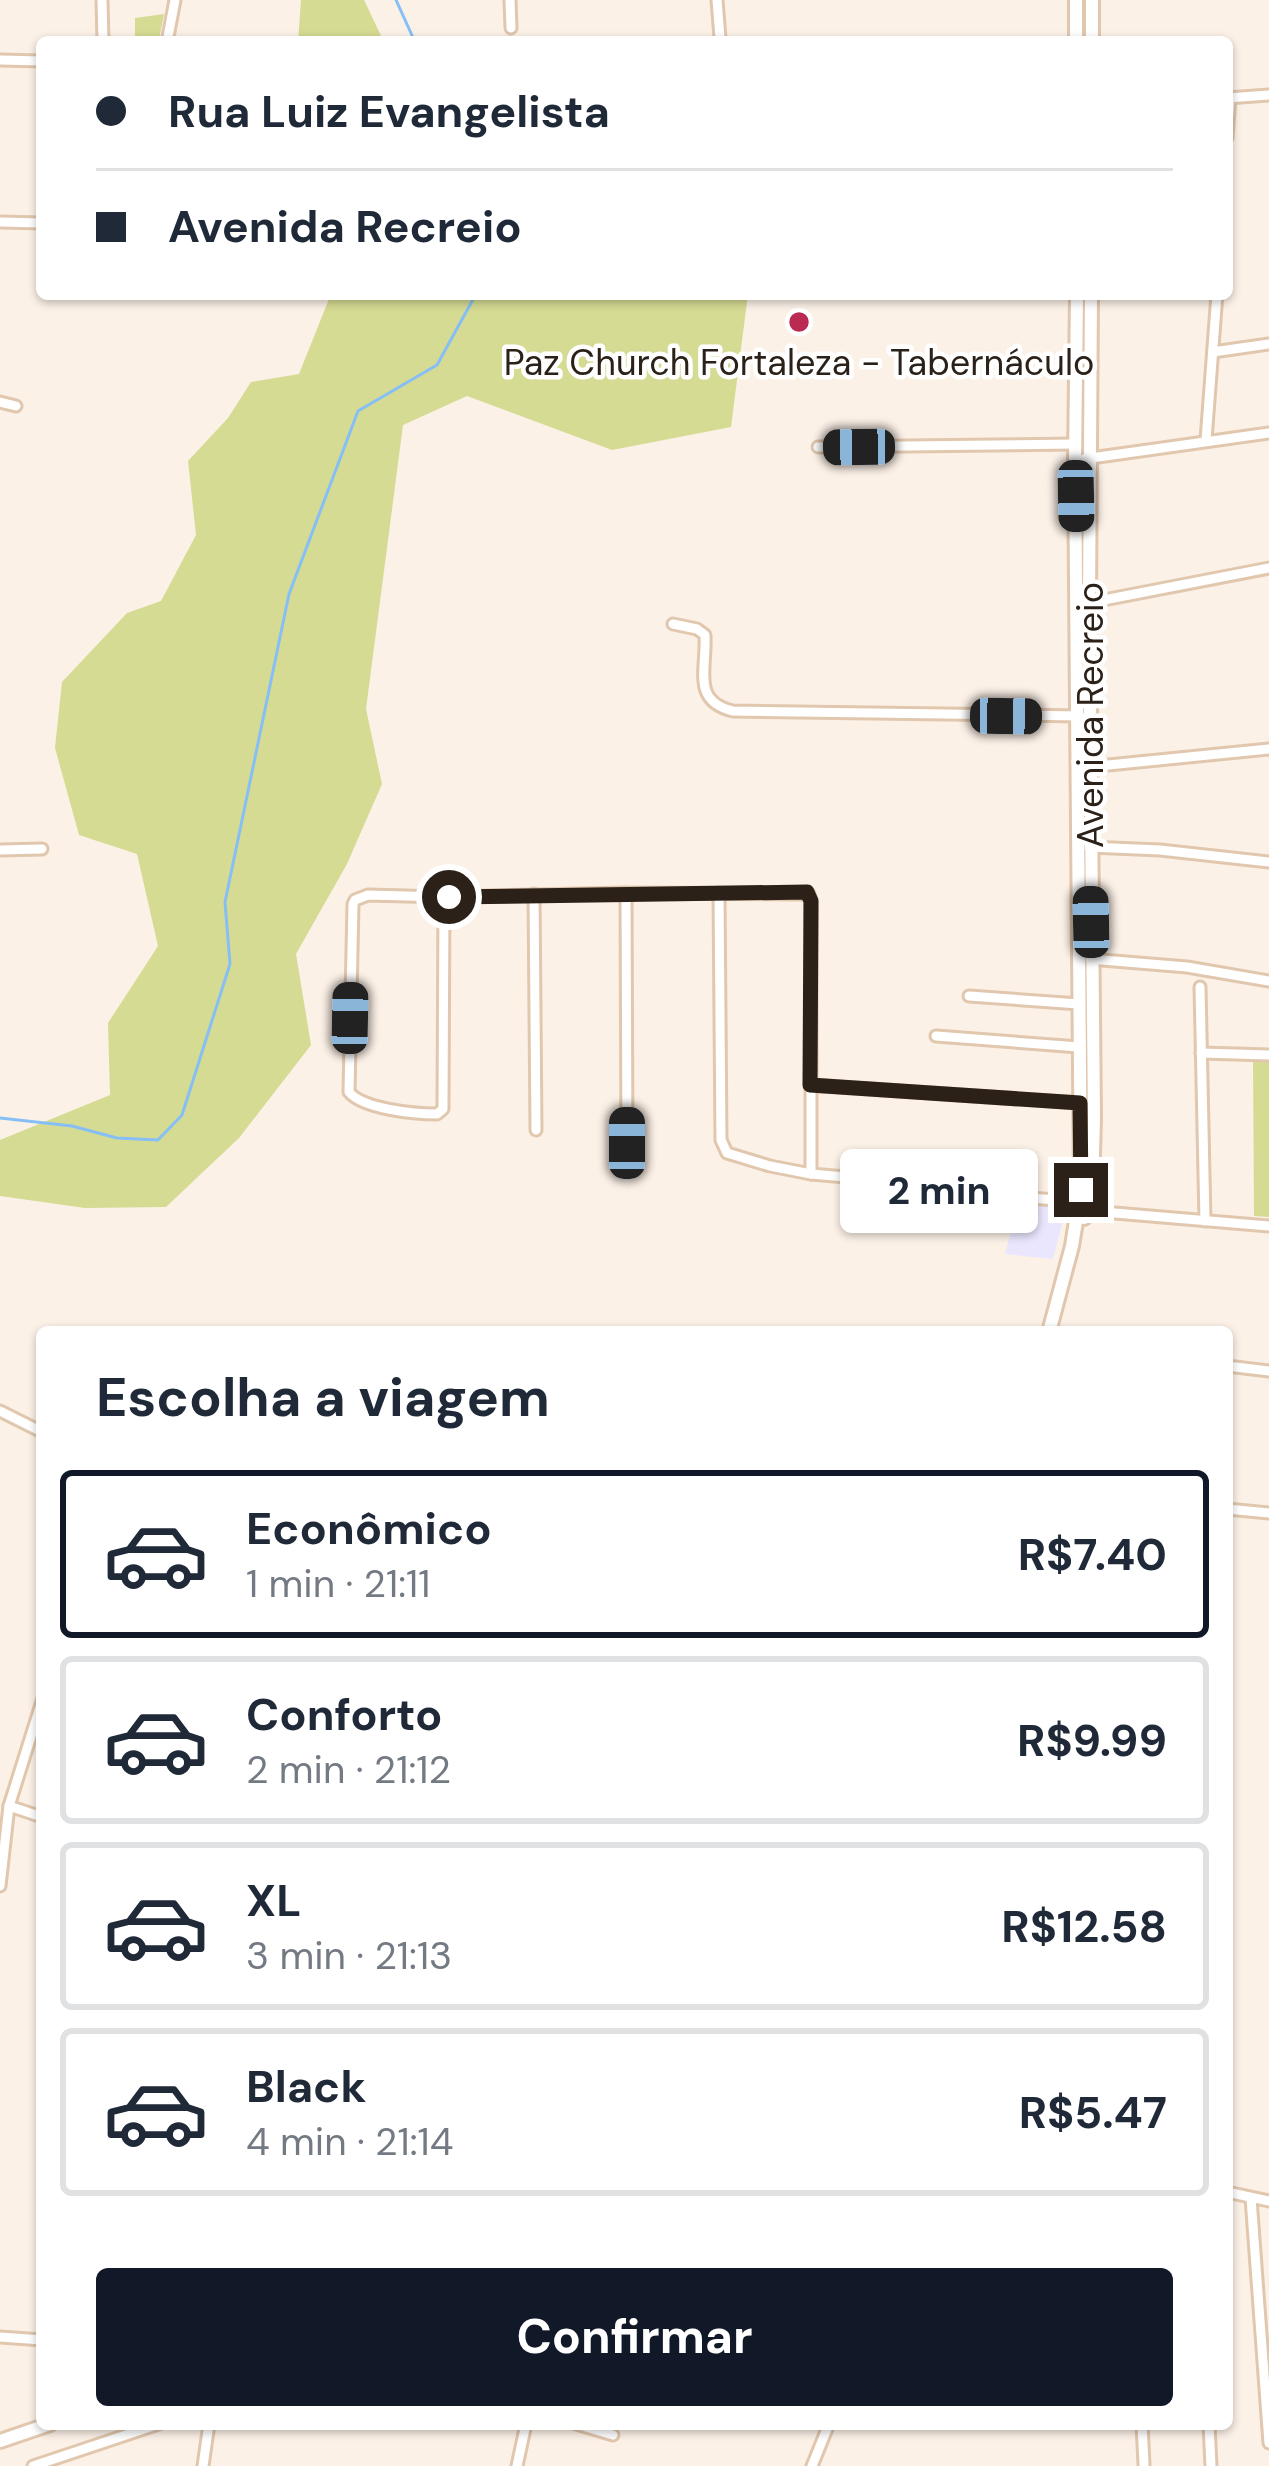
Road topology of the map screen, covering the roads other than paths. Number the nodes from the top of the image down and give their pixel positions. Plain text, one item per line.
1 (102, 0) edge
2 (175, 0) edge
3 (510, 0) edge
4 (717, 0) edge
5 (1076, 0) edge
6 (1092, 0) edge
7 (512, 28) dead end
8 (103, 36) edge
9 (168, 36) edge
10 (720, 36) edge
11 (1076, 36) edge
12 (1092, 36) edge
13 (0, 60) edge
14 (36, 61) edge
15 (1269, 94) edge
16 (1233, 98) edge
17 (0, 222) edge
18 (36, 223) edge
19 (1078, 300) edge
20 (1091, 300) edge
21 (1217, 300) edge
22 (1269, 344) edge
23 (1213, 352) junction
24 (0, 402) edge
25 (16, 406) dead end
26 (1269, 433) edge
27 (1206, 440) junction
28 (1075, 444) junction
29 (818, 447) dead end
30 (1082, 459) junction
31 (1269, 568) edge
32 (1083, 604) junction
33 (674, 624) dead end
34 (1083, 716) junction
35 (1269, 749) edge
36 (1084, 767) junction
37 (1084, 847) junction
38 (42, 849) dead end
39 (0, 850) edge
40 (1269, 862) edge
41 (718, 892) junction
42 (626, 893) junction
43 (534, 894) junction
44 (447, 897) junction
45 (1085, 959) junction
46 (1269, 981) edge
47 (1200, 987) dead end
48 (969, 996) dead end
49 (1079, 1004) junction
50 (936, 1036) dead end
51 (1079, 1046) junction
52 (1201, 1053) junction
53 (1269, 1055) edge
54 (810, 1085) junction
55 (1080, 1103) junction
56 (536, 1130) dead end
57 (627, 1143) dead end
58 (811, 1174) junction
59 (961, 1187) dead end
60 (1018, 1197) dead end
61 (1085, 1204) junction
62 (1205, 1221) junction
63 (1269, 1226) edge
64 (1050, 1326) edge
65 (1233, 1367) edge
66 (1269, 1371) edge
67 (0, 1411) edge
68 (36, 1429) edge
69 (1269, 1499) edge
70 (1233, 1510) edge
71 (1268, 1513) edge
72 (36, 1720) edge
73 (9, 1806) junction
74 (36, 1814) edge
75 (0, 1886) edge
76 (1233, 2194) edge
77 (1251, 2198) junction
78 (1269, 2201) edge
79 (0, 2337) edge
80 (36, 2340) edge
81 (36, 2429) edge
82 (140, 2430) edge
83 (208, 2430) edge
84 (525, 2430) edge
85 (596, 2430) edge
86 (827, 2430) edge
87 (1142, 2430) edge
88 (1209, 2430) edge
89 (613, 2435) dead end
90 (0, 2441) edge
91 (1269, 2443) edge
92 (1144, 2464) edge
93 (33, 2466) edge
94 (202, 2466) edge
95 (517, 2466) edge
96 (812, 2466) edge
97 (1211, 2466) edge

1 - 8 street
2 - 9 street
3 - 7 street
4 - 10 street
5 - 11 main road
6 - 12 main road
13 - 14 street
15 - 16 street
17 - 18 street
19 - 28 main road, Avenida Recreio
20 - 30 main road, Avenida Recreio
21 - 23 street
22 - 23 street
23 - 27 street
24 - 25 street
26 - 27 street
27 - 30 street
28 - 29 street
28 - 30 main road, Avenida Recreio
30 - 32 main road, Avenida Recreio
31 - 32 street
32 - 34 main road, Avenida Recreio
33 - 34 street
34 - 36 main road, Avenida Recreio
35 - 36 street
36 - 37 main road, Avenida Recreio
37 - 40 street
37 - 45 main road, Avenida Recreio
38 - 39 street
41 - 42 street
41 - 54 street
41 - 58 street
42 - 43 street
42 - 57 street
43 - 44 street
43 - 56 street
44 - 44 street
45 - 46 street
45 - 49 main road, Avenida Recreio
45 - 61 main road, Avenida Recreio
47 - 52 street
48 - 49 street
49 - 51 main road, Avenida Recreio
50 - 51 street
51 - 55 main road, Avenida Recreio
52 - 53 street
52 - 62 street
54 - 55 street
54 - 58 street
55 - 61 main road, Avenida Recreio
58 - 59 street
60 - 61 street
61 - 62 street
61 - 64 main road
62 - 63 street
65 - 66 street
67 - 68 street
69 - 71 street
70 - 71 street
72 - 73 street
73 - 74 street
73 - 75 street
76 - 77 street
77 - 78 street
77 - 91 street
79 - 80 street
81 - 90 main road
82 - 93 street
83 - 94 street
84 - 95 street
85 - 89 street
86 - 96 street
87 - 92 street
88 - 97 street

